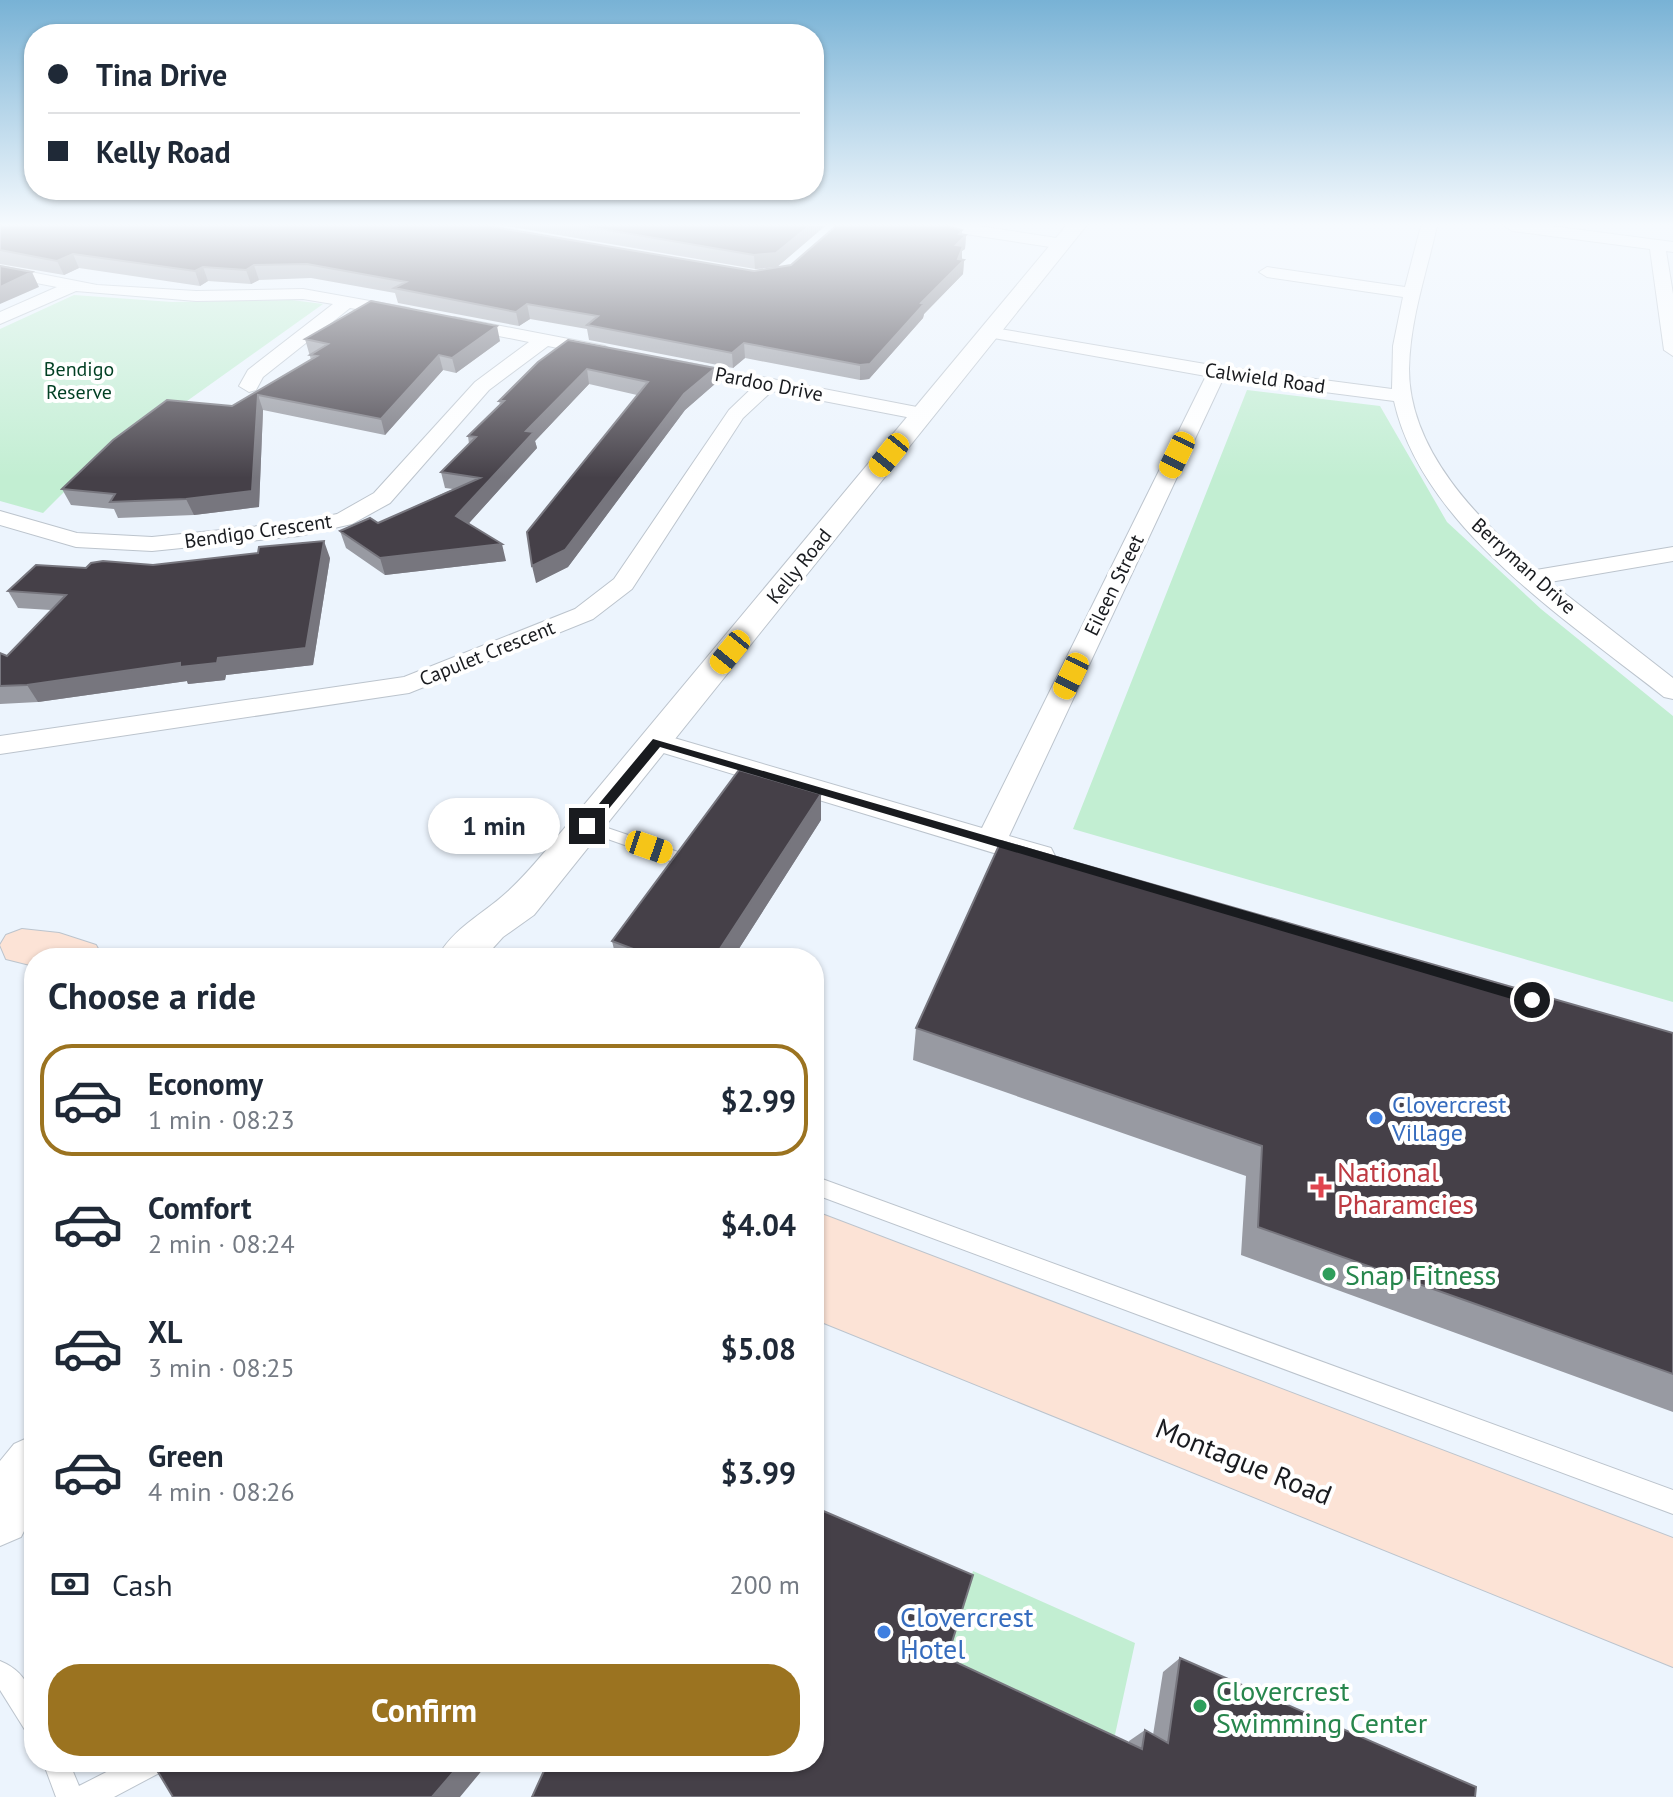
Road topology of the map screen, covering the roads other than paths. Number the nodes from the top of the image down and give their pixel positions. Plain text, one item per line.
1 (20, 310) edge
2 (337, 310) edge
3 (391, 310) edge
4 (1007, 310) edge
5 (1411, 310) edge
6 (1670, 310) edge
7 (0, 319) edge
8 (988, 332) junction
9 (544, 340) junction
10 (1673, 350) edge
11 (619, 355) edge
12 (649, 361) edge
13 (1217, 372) junction
14 (768, 384) junction
15 (249, 386) dead end
16 (1401, 396) junction
17 (922, 414) junction
18 (0, 518) edge
19 (1673, 554) edge
20 (1530, 578) junction
21 (1673, 691) edge
22 (657, 742) junction
23 (0, 745) edge
24 (587, 826) junction
25 (991, 841) junction
26 (676, 857) edge
27 (1073, 865) edge
28 (520, 904) junction
29 (468, 948) edge
30 (497, 948) edge
31 (824, 1189) edge
32 (824, 1241) edge
33 (824, 1295) edge
34 (24, 1477) edge
35 (1673, 1502) edge
36 (0, 1516) edge
37 (24, 1521) edge
38 (0, 1541) edge
39 (1673, 1571) edge
40 (1673, 1632) edge
41 (0, 1674) edge
42 (24, 1705) edge
43 (60, 1772) edge
44 (135, 1772) edge
45 (70, 1797) edge
46 (86, 1797) edge

1 - 7 street
2 - 15 street
3 - 9 street
4 - 8 street, Kelly Road
5 - 16 street, Berryman Drive
6 - 10 street
8 - 13 street, Calwield Road
8 - 17 street, Kelly Road
9 - 11 street
9 - 18 street, Bendigo Crescent
12 - 14 street, Pardoo Drive
13 - 16 street, Calwield Road
13 - 25 street, Eileen Street
14 - 17 street, Pardoo Drive
14 - 23 street, Capulet Crescent
16 - 20 street, Berryman Drive
17 - 22 street, Kelly Road
19 - 20 street
20 - 21 street, Berryman Drive
22 - 24 street, Kelly Road
22 - 25 street
24 - 26 lane
24 - 28 street, Kelly Road
25 - 27 street
28 - 29 street, Kelly Road
28 - 30 street, Kelly Road
31 - 35 lane
32 - 39 main road
33 - 40 main road, Montague Road
34 - 36 street
37 - 38 street
41 - 42 lane
43 - 45 lane
44 - 46 lane

